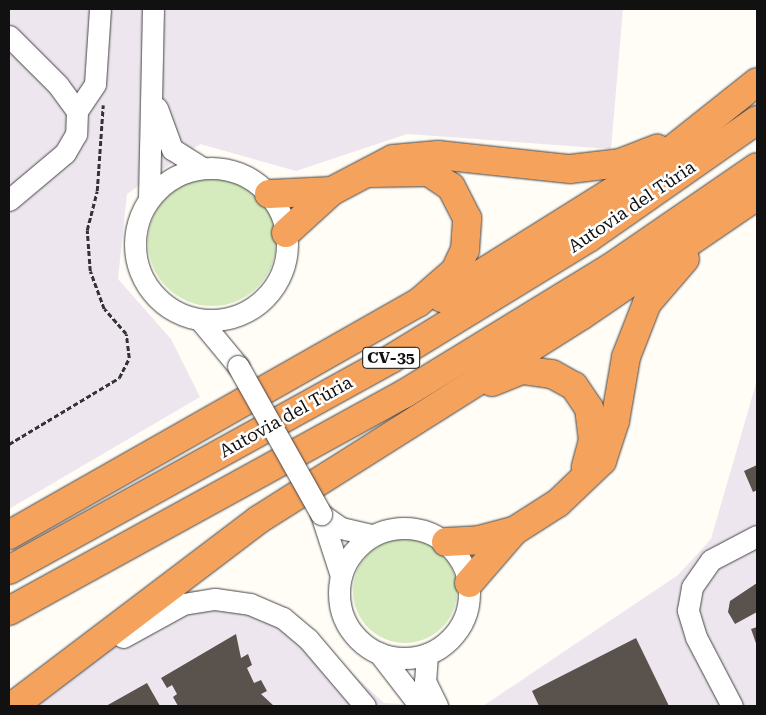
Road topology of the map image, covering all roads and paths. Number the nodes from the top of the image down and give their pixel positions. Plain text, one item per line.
1 (100, 9) edge
2 (153, 9) edge
3 (9, 36) edge
4 (98, 56) junction
5 (152, 83) junction
6 (58, 84) junction
7 (752, 87) edge
8 (104, 102) dead end
9 (77, 111) junction
10 (757, 120) edge
11 (757, 167) edge
12 (202, 168) junction
13 (369, 173) junction
14 (332, 192) junction
15 (269, 194) junction
16 (149, 199) junction
17 (9, 200) edge
18 (749, 202) edge
19 (286, 233) junction
20 (238, 316) junction
21 (200, 320) junction
22 (238, 366) junction
23 (294, 374) junction
24 (449, 400) junction
25 (9, 444) edge
26 (582, 483) junction
27 (320, 514) junction
28 (514, 531) junction
29 (9, 534) edge
30 (372, 535) junction
31 (757, 536) edge
32 (446, 542) junction
33 (9, 570) edge
34 (341, 576) junction
35 (469, 583) junction
36 (9, 611) edge
37 (379, 654) junction
38 (427, 654) junction
39 (22, 700) edge
40 (431, 705) edge
41 (365, 706) edge
42 (732, 706) edge

1 - 4 street
2 - 5 street
3 - 6 street
4 - 6 street
4 - 9 street
5 - 12 street
5 - 16 street
6 - 9 street
7 - 13 highway
7 - 23 highway
8 - 25 path
9 - 17 street
10 - 33 highway, Autovia del Túria / CV-35
11 - 36 highway, Autovia del Túria / CV-35
12 - 15 street
12 - 16 street
13 - 14 highway
13 - 23 highway
14 - 15 highway
14 - 19 highway
15 - 19 street
16 - 21 street
18 - 24 highway
18 - 26 highway
19 - 20 street
20 - 21 street
20 - 22 street
21 - 22 street
22 - 27 street, bridge
23 - 29 highway
24 - 26 highway
24 - 39 highway
26 - 28 highway
27 - 30 street
27 - 34 street
28 - 32 highway
28 - 35 highway
30 - 32 street
30 - 34 street
31 - 42 street
32 - 35 street
34 - 37 street
35 - 38 street
37 - 38 street
37 - 40 street
38 - 40 street
39 - 41 street

